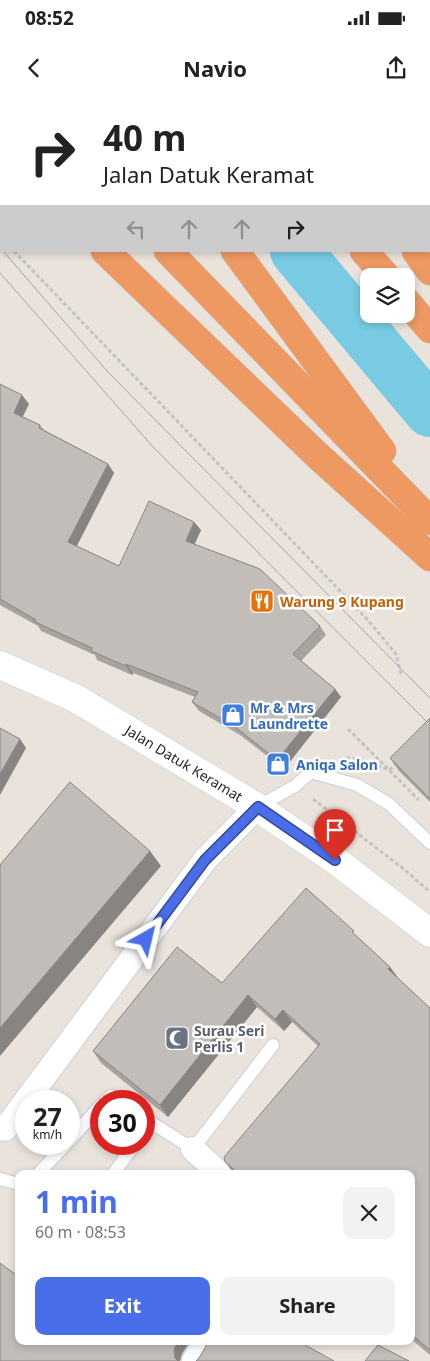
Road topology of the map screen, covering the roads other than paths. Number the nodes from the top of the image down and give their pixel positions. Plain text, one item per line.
1 (107, 252) edge
2 (169, 252) edge
3 (236, 252) edge
4 (365, 252) edge
5 (417, 252) edge
6 (379, 268) edge
7 (430, 271) edge
8 (415, 312) edge
9 (430, 329) edge
10 (430, 517) edge
11 (430, 521) edge
12 (430, 556) edge
13 (0, 665) edge
14 (258, 807) junction
15 (430, 843) edge
16 (430, 933) edge
17 (273, 1045) dead end
18 (90, 1117) edge
19 (5, 1129) dead end
20 (80, 1129) edge
21 (155, 1129) edge
22 (192, 1149) junction
23 (56, 1155) edge
24 (127, 1155) edge
25 (42, 1170) edge
26 (116, 1170) edge
27 (216, 1170) edge
28 (0, 1179) edge
29 (15, 1183) edge
30 (204, 1345) edge
31 (194, 1361) edge

1 - 12 highway
2 - 11 highway
3 - 10 highway
4 - 6 highway
5 - 7 highway
8 - 9 highway
13 - 14 street, Jalan Datuk Keramat
14 - 15 lane
14 - 16 street, Jalan Datuk Keramat
14 - 19 street
17 - 22 lane
18 - 20 lane
21 - 22 lane
22 - 27 street
23 - 25 lane
24 - 26 lane
28 - 29 lane
30 - 31 street

